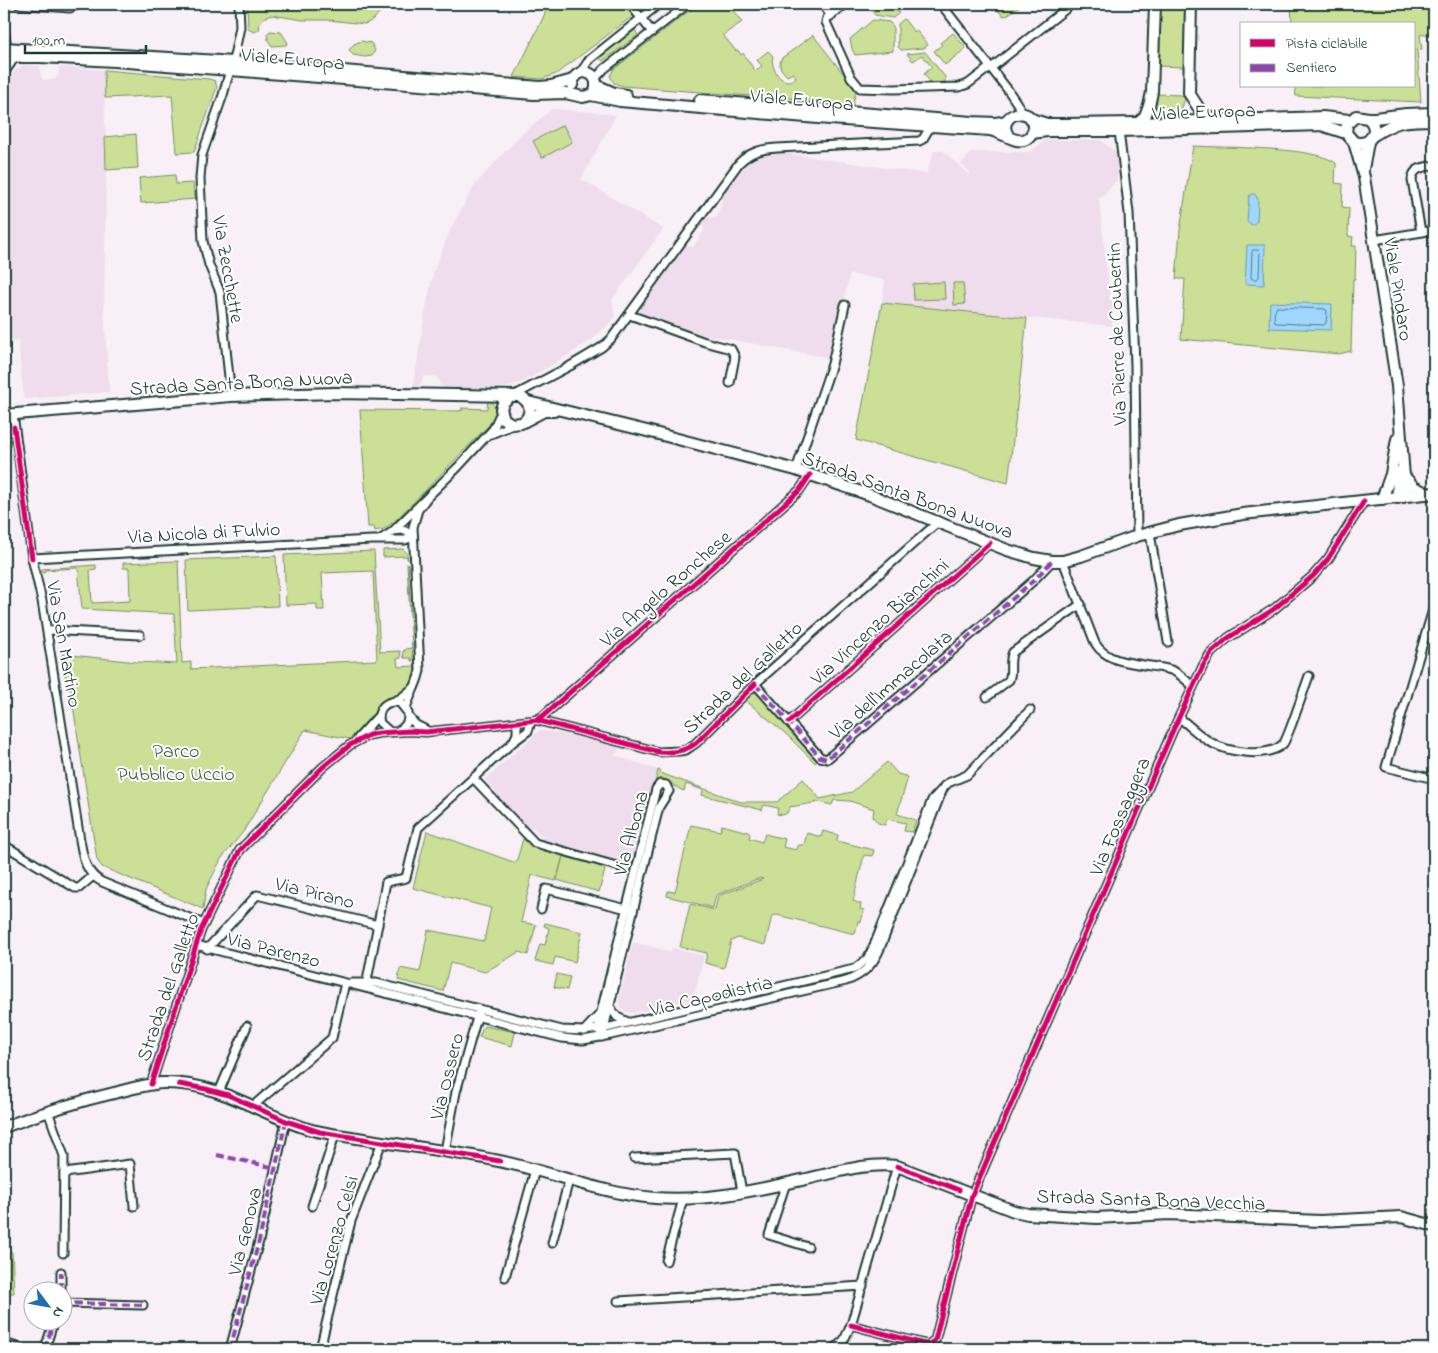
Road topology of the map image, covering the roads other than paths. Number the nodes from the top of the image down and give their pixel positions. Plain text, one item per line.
1 (18, 4) edge
2 (79, 4) edge
3 (239, 4) edge
4 (630, 4) edge
5 (658, 4) edge
6 (688, 4) edge
7 (822, 4) edge
8 (846, 4) edge
9 (940, 4) edge
10 (1072, 4) edge
11 (1155, 4) edge
12 (1191, 4) edge
13 (831, 16) junction
14 (641, 18) junction
15 (4, 29) edge
16 (652, 32) junction
17 (7, 52) edge
18 (231, 66) junction
19 (990, 67) junction
20 (581, 72) junction
21 (4, 73) edge
22 (573, 80) junction
23 (596, 82) junction
24 (591, 95) junction
25 (579, 96) junction
26 (1434, 113) edge
27 (1019, 117) junction
28 (1368, 118) junction
29 (1215, 120) junction
30 (1350, 120) junction
31 (1434, 120) edge
32 (1138, 123) junction
33 (930, 127) junction
34 (1120, 131) junction
35 (1032, 133) junction
36 (1346, 133) junction
37 (1009, 137) junction
38 (1371, 138) junction
39 (1354, 142) junction
40 (1430, 166) dead end
41 (1363, 169) junction
42 (1434, 230) edge
43 (1421, 232) junction
44 (1374, 240) junction
45 (846, 305) dead end
46 (630, 315) junction
47 (730, 383) dead end
48 (535, 386) junction
49 (480, 395) junction
50 (231, 396) junction
51 (512, 396) junction
52 (527, 401) junction
53 (501, 411) junction
54 (564, 411) junction
55 (8, 414) edge
56 (1400, 415) junction
57 (521, 422) junction
58 (481, 442) junction
59 (1396, 448) junction
60 (796, 470) junction
61 (810, 475) junction
62 (1404, 475) junction
63 (1431, 494) edge
64 (1401, 497) junction
65 (426, 499) junction
66 (1382, 500) junction
67 (1364, 501) junction
68 (938, 522) junction
69 (392, 532) junction
70 (1150, 532) junction
71 (413, 536) junction
72 (1136, 536) junction
73 (378, 540) junction
74 (397, 541) junction
75 (990, 543) junction
76 (414, 551) junction
77 (32, 558) junction
78 (1052, 561) junction
79 (1063, 561) junction
80 (1081, 604) junction
81 (1434, 606) edge
82 (47, 630) junction
83 (140, 636) dead end
84 (1168, 642) dead end
85 (1309, 676) dead end
86 (755, 684) junction
87 (1193, 686) junction
88 (414, 687) junction
89 (987, 697) dead end
90 (391, 702) junction
91 (1030, 710) dead end
92 (407, 713) junction
93 (378, 715) junction
94 (1180, 718) junction
95 (534, 721) junction
96 (789, 722) junction
97 (517, 723) junction
98 (398, 731) junction
99 (389, 732) junction
100 (434, 732) junction
101 (513, 742) junction
102 (350, 745) junction
103 (474, 778) junction
104 (1434, 778) edge
105 (944, 786) junction
106 (4, 845) edge
107 (627, 869) dead end
108 (93, 876) junction
109 (541, 909) dead end
110 (630, 910) junction
111 (204, 924) junction
112 (378, 925) junction
113 (196, 945) junction
114 (207, 949) junction
115 (345, 983) junction
116 (366, 985) junction
117 (610, 1008) junction
118 (480, 1009) junction
119 (601, 1012) junction
120 (477, 1017) junction
121 (628, 1022) junction
122 (247, 1026) dead end
123 (603, 1029) junction
124 (584, 1031) junction
125 (602, 1037) junction
126 (151, 1084) junction
127 (219, 1092) junction
128 (253, 1106) junction
129 (48, 1111) junction
130 (286, 1121) junction
131 (4, 1127) edge
132 (335, 1134) junction
133 (382, 1142) junction
134 (445, 1151) junction
135 (634, 1158) dead end
136 (896, 1166) junction
137 (535, 1170) junction
138 (65, 1173) junction
139 (569, 1180) junction
140 (786, 1183) junction
141 (742, 1192) junction
142 (972, 1195) junction
143 (684, 1199) junction
144 (134, 1206) dead end
145 (312, 1206) dead end
146 (1434, 1226) edge
147 (552, 1243) dead end
148 (808, 1247) dead end
149 (63, 1253) dead end
150 (666, 1260) dead end
151 (62, 1272) dead end
152 (505, 1277) dead end
153 (62, 1280) edge
154 (863, 1286) junction
155 (618, 1300) dead end
156 (72, 1303) edge
157 (143, 1305) dead end
158 (851, 1325) junction
159 (51, 1330) edge
160 (4, 1343) edge
161 (24, 1349) edge
162 (45, 1349) edge
163 (230, 1349) edge
164 (320, 1349) edge
165 (834, 1349) edge

1 - 2 street
3 - 18 street, Via Zecchette
4 - 14 street
5 - 14 street
6 - 16 street
7 - 13 street
8 - 13 street
9 - 19 street
10 - 19 street
11 - 32 street
12 - 29 street
13 - 19 street
14 - 16 street
14 - 20 street
15 - 17 street
16 - 23 street
17 - 18 street, Viale Europa
17 - 21 street
18 - 22 street, Viale Europa
18 - 25 street, Viale Europa
18 - 50 street, Via Zecchette
19 - 27 street
20 - 22 street
20 - 23 street, Viale Europa
22 - 25 street
23 - 24 street
23 - 27 street, Viale Europa
24 - 25 street, Viale Europa
24 - 33 street, Viale Europa
26 - 28 street, Viale Europa
27 - 32 street, Viale Europa
27 - 35 street
27 - 37 street
28 - 30 street, Viale Europa
28 - 38 street
29 - 30 street, Viale Europa
29 - 32 street, Viale Europa
30 - 36 street
31 - 38 street
33 - 37 street, Viale Europa
33 - 46 street
34 - 35 street, Viale Europa
34 - 36 street, Viale Europa
34 - 72 street, Via Pierre de Coubertin
35 - 37 street, Viale Europa
36 - 39 street
38 - 39 street
38 - 41 street, Viale Pindaro
39 - 41 street, Viale Pindaro
40 - 43 street
41 - 44 street, Viale Pindaro
42 - 43 street
43 - 44 street
44 - 56 street, Viale Pindaro
45 - 60 street
46 - 47 street
46 - 48 street
48 - 51 street
48 - 52 street
49 - 50 street, Strada Santa Bona Nuova
49 - 51 street, Strada Santa Bona Nuova
49 - 53 street
50 - 55 street, Strada Santa Bona Nuova
51 - 52 street
51 - 53 street
52 - 54 street, Strada Santa Bona Nuova
52 - 57 street
53 - 57 street
53 - 58 street
54 - 57 street
54 - 60 street, Strada Santa Bona Nuova
55 - 77 street, Via San Martino
56 - 59 street, Viale Pindaro
56 - 62 street, Viale Pindaro
57 - 58 street
58 - 65 street, Via Nicola di Fulvio
59 - 64 street, Viale Pindaro
59 - 66 street, Viale Pindaro
60 - 61 street, Strada Santa Bona Nuova
61 - 68 street, Strada Santa Bona Nuova
61 - 95 street, Via Angelo Ronchese
62 - 63 street
62 - 64 street, Viale Pindaro
63 - 64 street, Strada Santa Bona Nuova
64 - 66 street, Strada Santa Bona Nuova
65 - 69 street, Via Nicola di Fulvio
65 - 71 street, Via Nicola di Fulvio
66 - 67 street, Strada Santa Bona Nuova
67 - 70 street, Strada Santa Bona Nuova
67 - 87 street, Via Fossaggera
68 - 75 street, Strada Santa Bona Nuova
68 - 86 street, Strada del Galletto
69 - 71 street
69 - 73 street, Via Nicola di Fulvio
70 - 72 street, Strada Santa Bona Nuova
70 - 84 street
71 - 74 street, Via Nicola di Fulvio
71 - 76 street, Via Nicola di Fulvio
72 - 79 street, Strada Santa Bona Nuova
73 - 74 street, Via Nicola di Fulvio
73 - 77 street, Via Nicola di Fulvio
74 - 76 street
75 - 78 street, Strada Santa Bona Nuova
75 - 96 street, Via Vincenzo Bianchini
76 - 88 street, Via Nicola di Fulvio
77 - 82 street, Via San Martino
78 - 79 street, Strada Santa Bona Nuova
78 - 96 street, Via dell'Immacolata
79 - 80 street
80 - 87 street
80 - 89 street
81 - 104 street
82 - 83 street
82 - 108 street, Via San Martino
85 - 94 street
86 - 95 street, Strada del Galletto
86 - 96 street, Via dell'Immacolata
87 - 94 street, Via Fossaggera
88 - 90 street
88 - 92 street, Via Nicola di Fulvio
90 - 92 street
90 - 93 street
91 - 105 street, Via Capodistria
92 - 98 street
92 - 100 street
93 - 99 street
93 - 102 street, Strada del Galletto
94 - 142 street, Via Fossaggera
95 - 97 street, Strada del Galletto
95 - 101 street
97 - 100 street, Strada del Galletto
97 - 101 street
98 - 99 street
98 - 100 street, Strada del Galletto
99 - 102 street, Strada del Galletto
101 - 103 street
102 - 111 street, Strada del Galletto
103 - 107 street
103 - 112 street
105 - 121 street, Via Capodistria
105 - 125 street, Via Capodistria
106 - 108 street
108 - 111 street
109 - 110 street
110 - 110 street, Via Albona
110 - 117 street, Via Albona
110 - 119 street, Via Albona
111 - 113 street, Strada del Galletto
112 - 114 street, Via Pirano
112 - 116 street
113 - 114 street, Via Parenzo
113 - 126 street, Strada del Galletto
114 - 115 street, Via Parenzo
115 - 116 street, Via Parenzo
115 - 128 street
116 - 118 street, Via Capodistria
116 - 120 street, Via Capodistria
117 - 121 street
117 - 123 street, Via Albona
118 - 120 street, Via Ossero
118 - 124 street, Via Capodistria
119 - 123 street, Via Albona
119 - 124 street, Via Albona
120 - 125 street, Via Capodistria
120 - 134 street, Via Ossero
121 - 123 street, Via Capodistria
122 - 127 street
123 - 124 street, Via Capodistria
123 - 125 street, Via Albona
126 - 127 street, Strada Santa Bona Vecchia
126 - 129 street, Strada Santa Bona Vecchia
127 - 128 street, Strada Santa Bona Vecchia
128 - 130 street, Strada Santa Bona Vecchia
129 - 131 street, Strada Santa Bona Vecchia
129 - 138 street
130 - 132 street, Strada Santa Bona Vecchia
130 - 163 street, Via Genova
132 - 133 street, Strada Santa Bona Vecchia
132 - 145 street
133 - 134 street, Strada Santa Bona Vecchia
133 - 164 street, Via Lorenzo Celsi
134 - 137 street, Strada Santa Bona Vecchia
135 - 141 street
136 - 140 street, Strada Santa Bona Vecchia
136 - 142 street, Strada Santa Bona Vecchia
136 - 154 street
137 - 139 street, Strada Santa Bona Vecchia
137 - 152 street
138 - 144 street
138 - 149 street
139 - 143 street, Strada Santa Bona Vecchia
139 - 147 street
140 - 141 street, Strada Santa Bona Vecchia
140 - 148 street
141 - 143 street, Strada Santa Bona Vecchia
142 - 146 street, Strada Santa Bona Vecchia
142 - 158 street, Via Fossaggera
143 - 150 street
151 - 153 street
154 - 155 street
154 - 158 street
156 - 157 street
158 - 165 street
159 - 162 street
160 - 161 street

